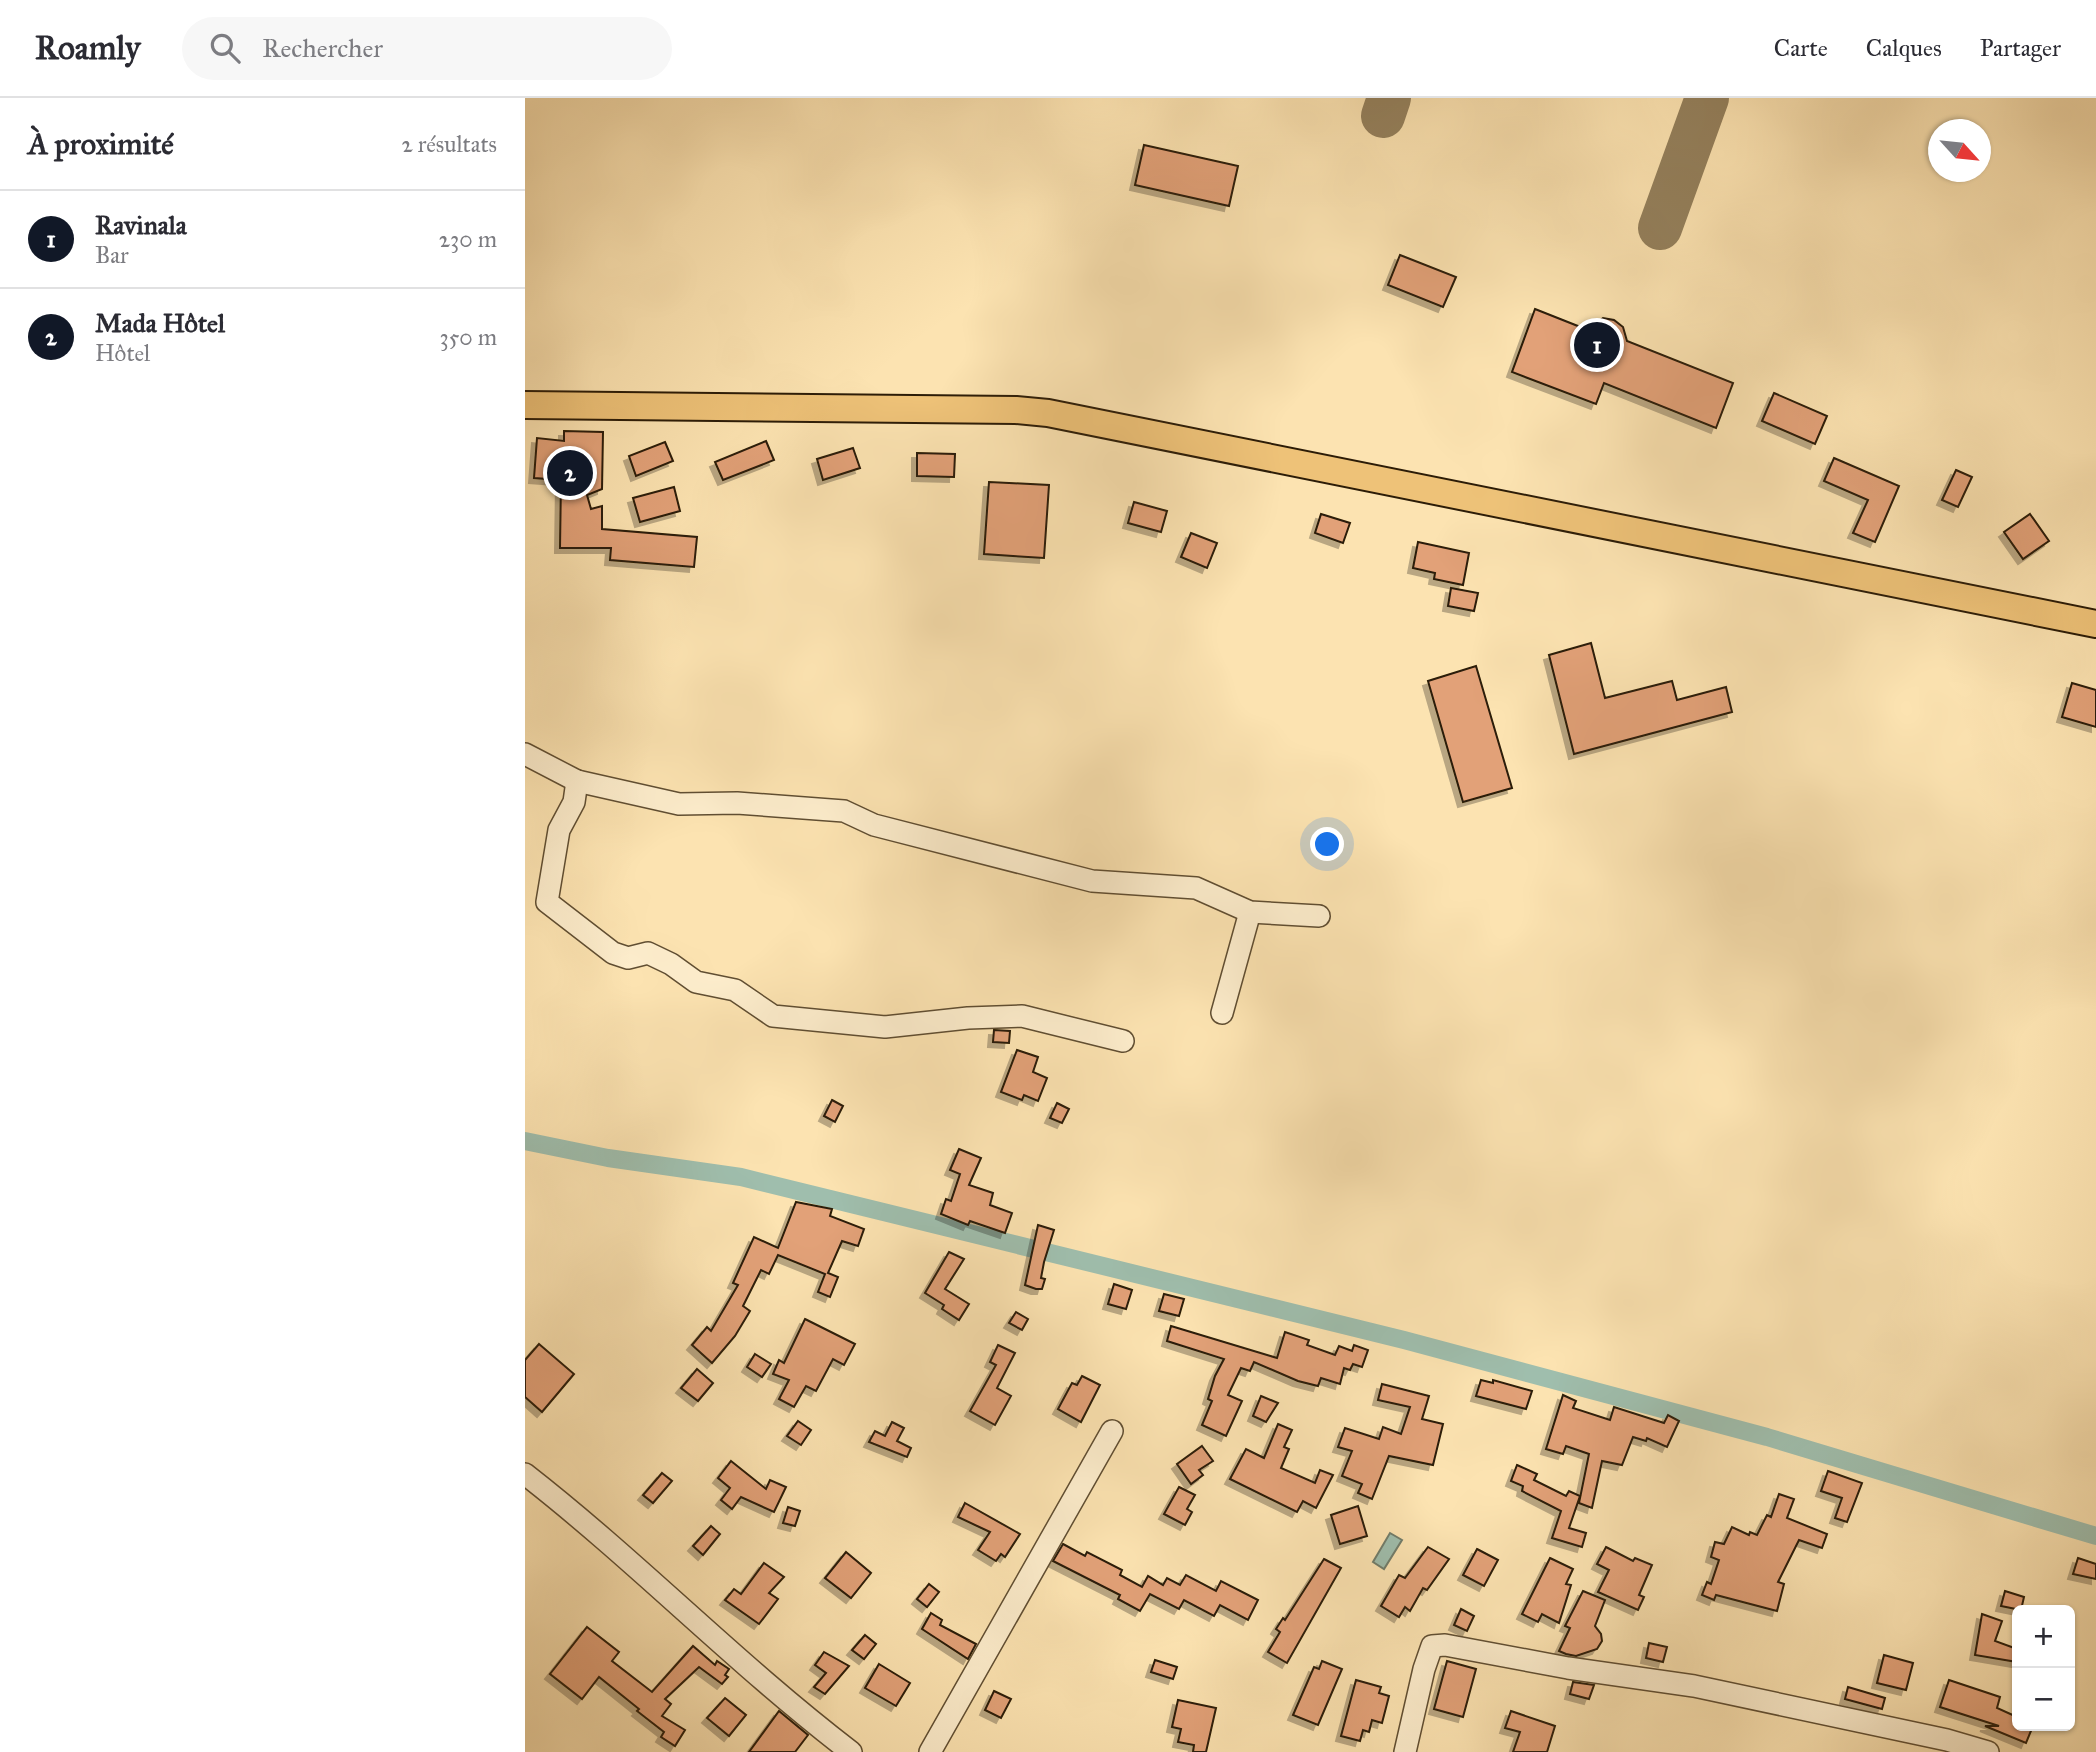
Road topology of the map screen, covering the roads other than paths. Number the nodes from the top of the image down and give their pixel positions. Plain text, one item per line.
1 (525, 405) edge
2 (2096, 624) edge
3 (525, 754) edge
4 (577, 781) junction
5 (1250, 912) junction
6 (1319, 916) dead end
7 (1222, 1013) dead end
8 (1123, 1041) dead end
9 (1112, 1431) dead end
10 (525, 1474) edge
11 (851, 1752) edge
12 (930, 1752) edge
13 (1405, 1752) edge
14 (1988, 1752) edge

1 - 2 main road
3 - 4 street
4 - 5 street
4 - 8 street
5 - 6 street
5 - 7 street
9 - 12 street
10 - 11 street
13 - 14 street

